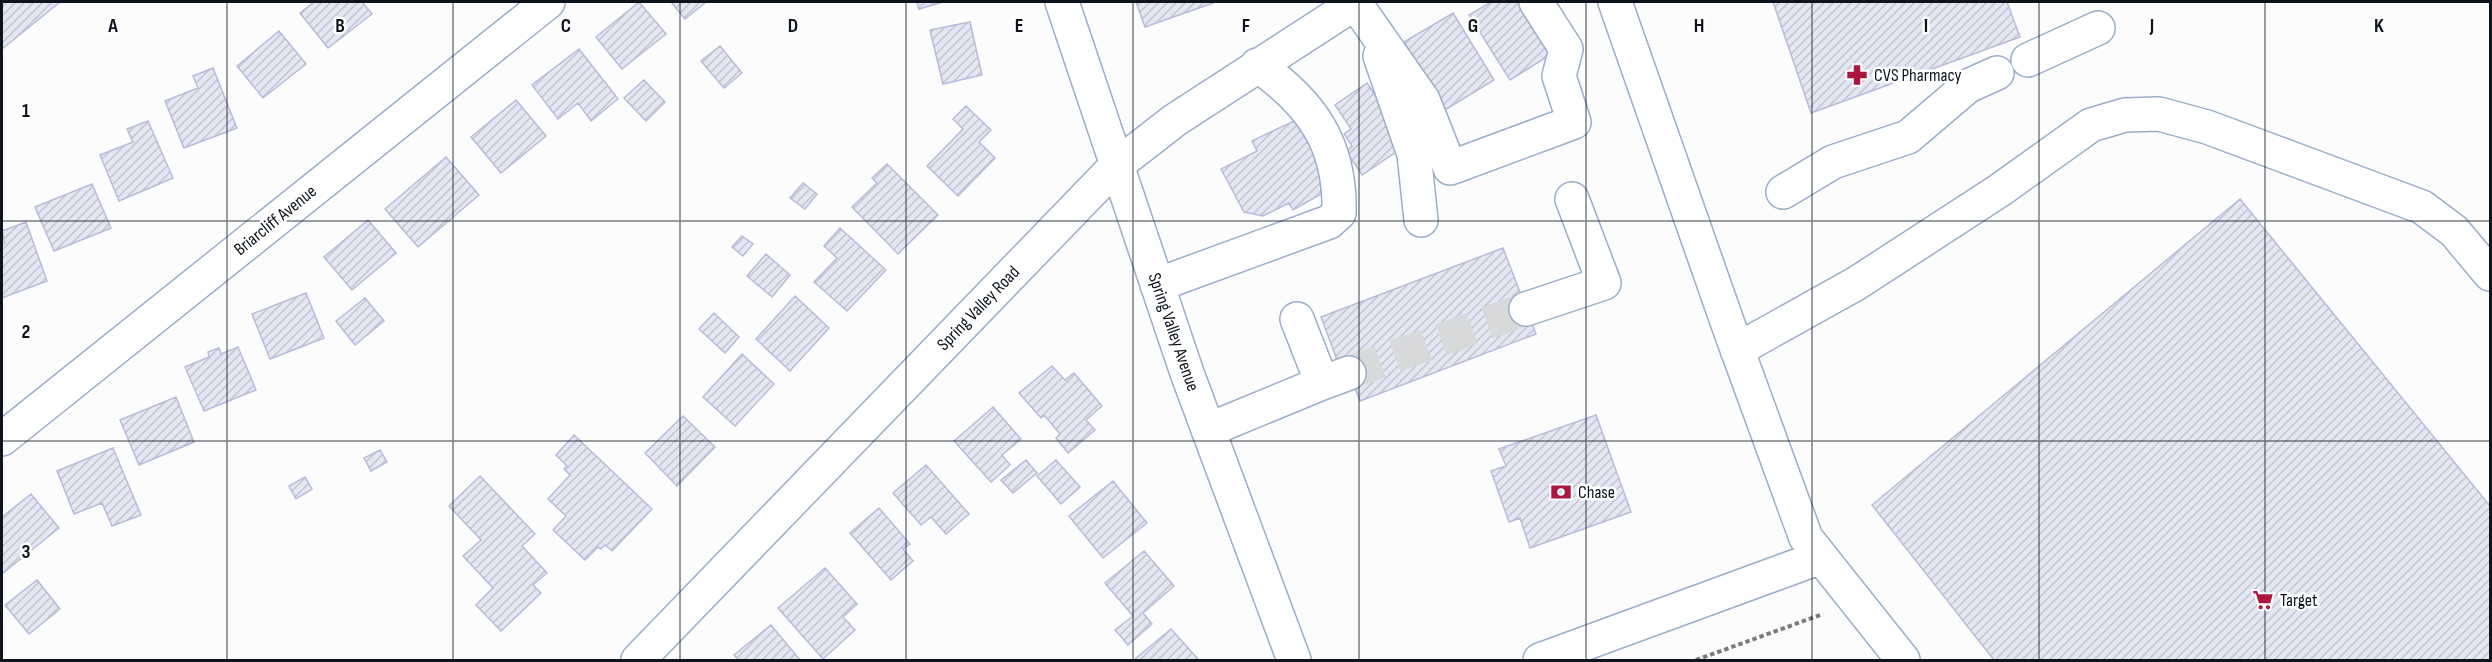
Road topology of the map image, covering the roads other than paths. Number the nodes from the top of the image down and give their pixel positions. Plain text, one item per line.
1 (548, 2) edge
2 (1062, 2) edge
3 (1536, 2) edge
4 (1615, 2) edge
5 (1361, 11) edge
6 (2098, 28) dead end
7 (2028, 60) dead end
8 (1257, 65) junction
9 (1998, 73) dead end
10 (1117, 165) junction
11 (1783, 192) dead end
12 (1572, 199) dead end
13 (1421, 220) dead end
14 (2489, 269) edge
15 (1157, 285) junction
16 (1526, 309) tunnel mouth
17 (1297, 319) dead end
18 (1737, 350) junction
19 (1208, 430) junction
20 (2, 439) edge
21 (1821, 557) junction
22 (638, 660) edge
23 (1294, 660) edge
24 (1540, 660) edge
25 (1903, 660) edge

1 - 20 street, Briarcliff Avenue
2 - 10 street, Spring Valley Avenue
3 - 5 street
4 - 18 street
5 - 8 street, Spring Valley Road
5 - 13 street
6 - 7 street
8 - 10 street, Spring Valley Road
8 - 15 street
9 - 11 street
10 - 15 street, Spring Valley Avenue
10 - 22 street, Spring Valley Road
12 - 16 street
14 - 18 street
15 - 19 street, Spring Valley Avenue
17 - 19 street
18 - 21 street
19 - 23 street, Spring Valley Avenue
21 - 24 street
21 - 25 street

